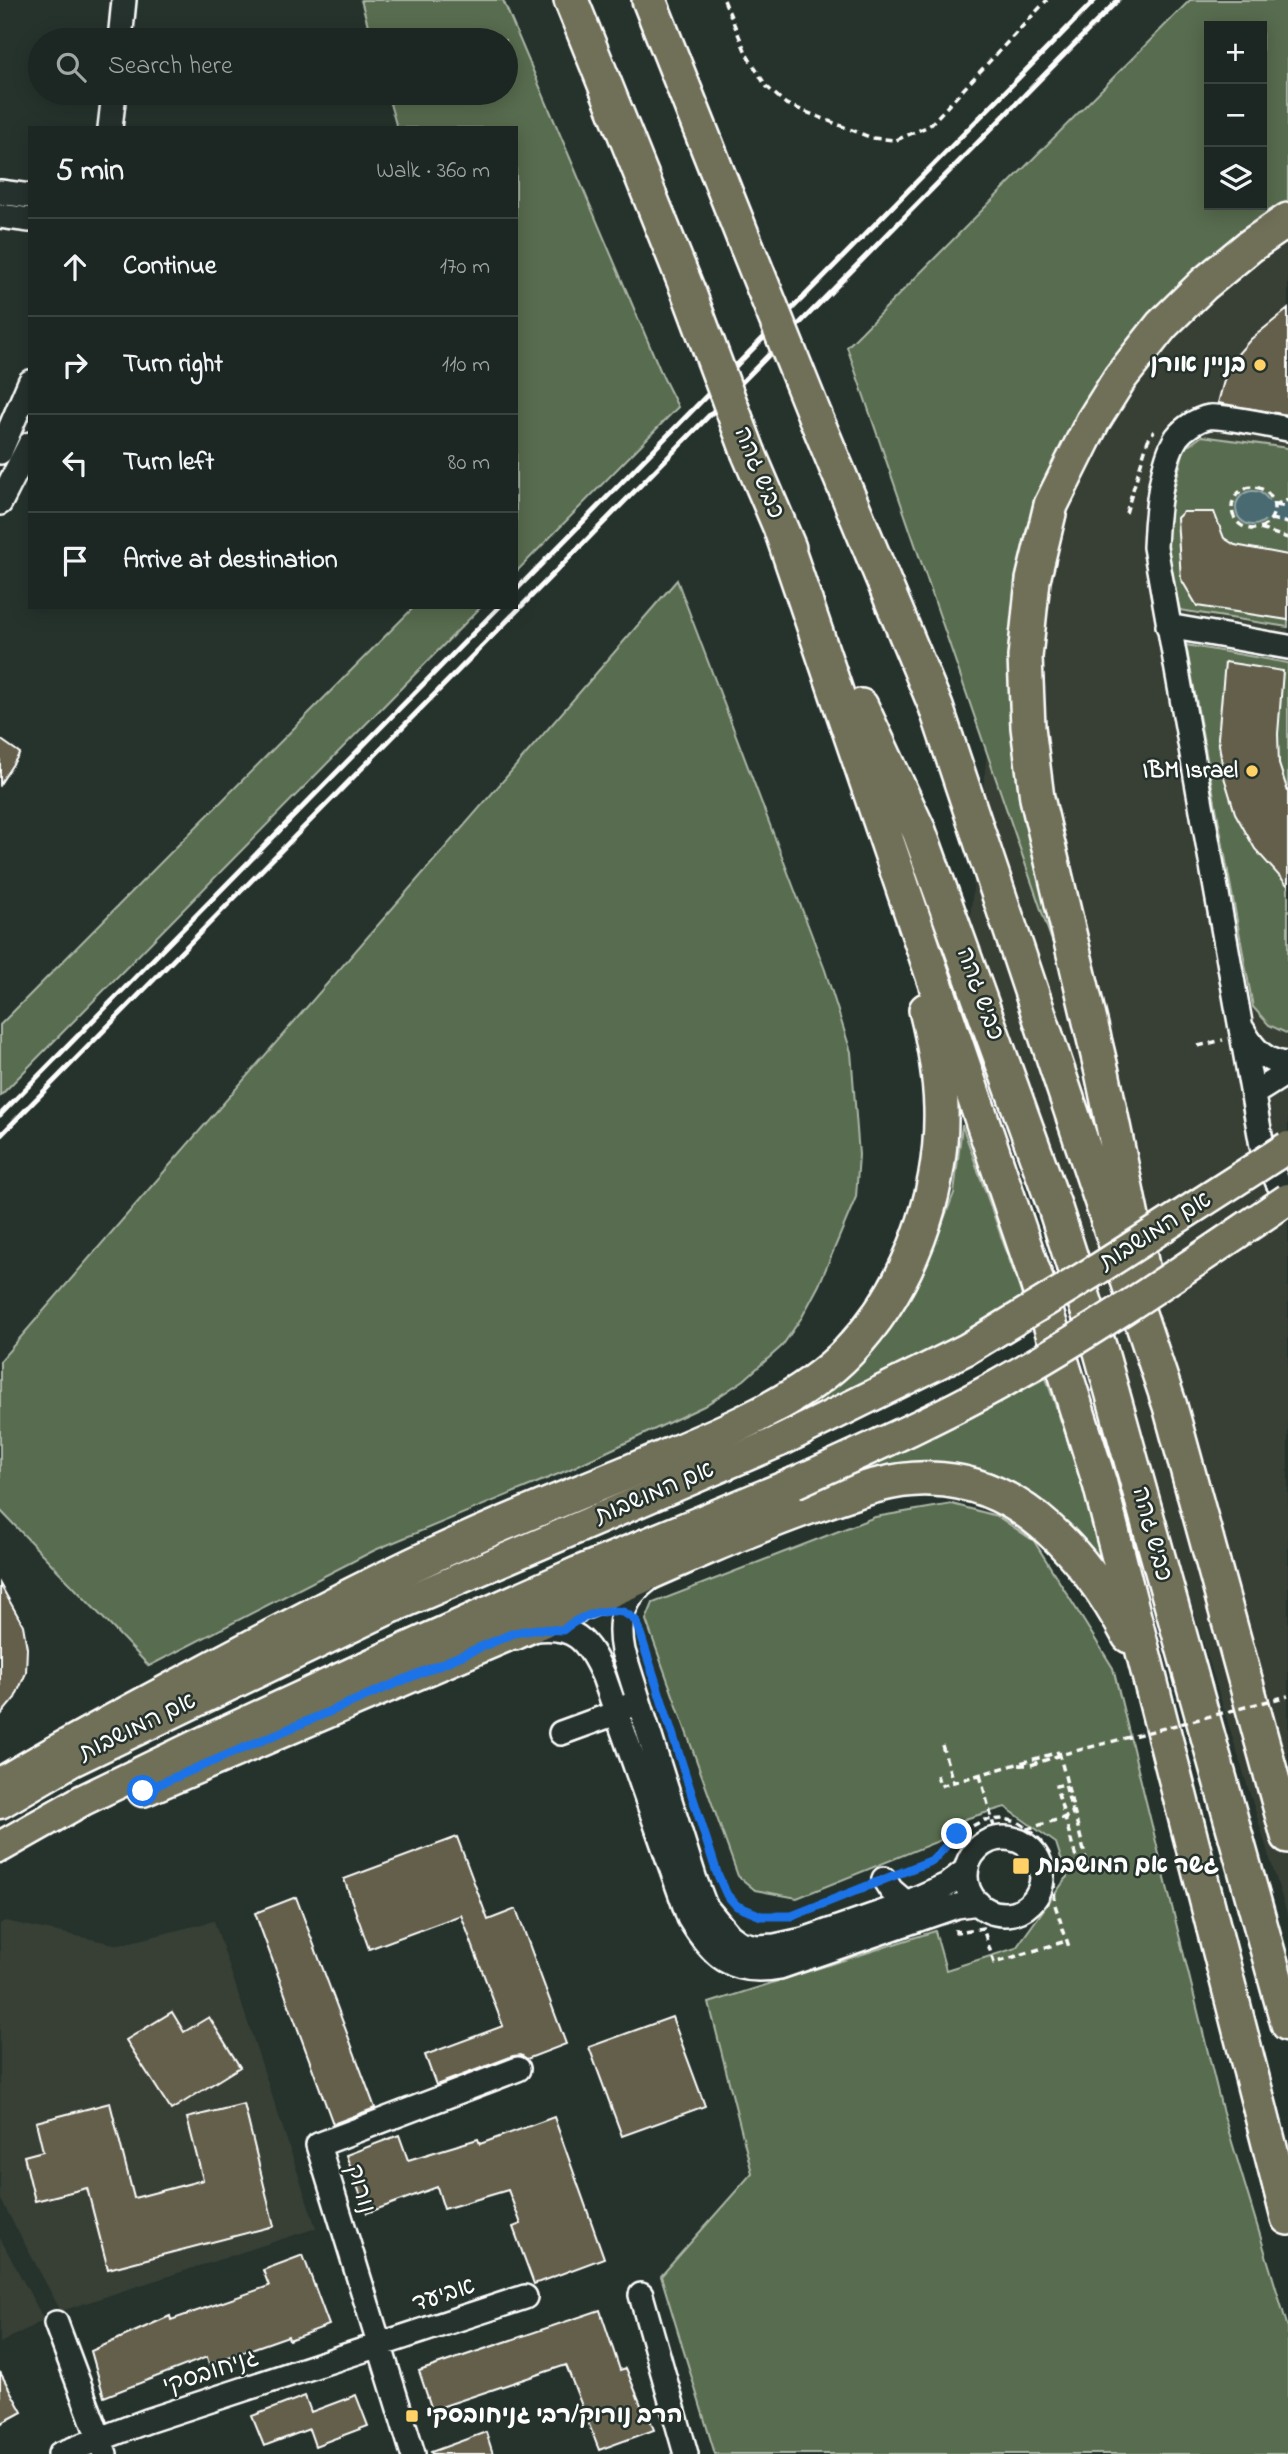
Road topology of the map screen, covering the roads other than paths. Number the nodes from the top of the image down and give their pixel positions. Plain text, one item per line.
1 (124, 0) edge
2 (571, 0) edge
3 (649, 0) edge
4 (121, 28) edge
5 (113, 105) edge
6 (110, 126) edge
7 (0, 192) edge
8 (28, 196) edge
9 (0, 216) edge
10 (28, 220) edge
11 (1288, 220) edge
12 (28, 387) edge
13 (1288, 429) edge
14 (28, 448) edge
15 (0, 452) edge
16 (0, 503) edge
17 (781, 530) junction
18 (1168, 626) junction
19 (1288, 647) edge
20 (888, 840) junction
21 (1242, 1029) junction
22 (1288, 1064) edge
23 (1288, 1072) edge
24 (1253, 1094) junction
25 (1288, 1147) edge
26 (1288, 1198) edge
27 (1170, 1406) junction
28 (664, 1567) junction
29 (514, 1633) junction
30 (1146, 1669) junction
31 (638, 1698) junction
32 (616, 1713) junction
33 (561, 1733) dead end
34 (0, 1785) edge
35 (0, 1802) edge
36 (31, 1830) junction
37 (1288, 1836) edge
38 (0, 1847) edge
39 (966, 1870) junction
40 (884, 1879) road end
41 (906, 1903) junction
42 (967, 1905) junction
43 (1288, 2024) edge
44 (518, 2068) dead end
45 (1288, 2218) edge
46 (641, 2295) dead end
47 (525, 2297) dead end
48 (56, 2323) dead end
49 (380, 2345) junction
50 (102, 2446) edge
51 (60, 2454) edge
52 (414, 2454) edge
53 (686, 2454) edge

1 - 4 street
2 - 17 highway, כביש גהה, bridge
3 - 27 highway, כביש גהה, bridge
5 - 6 street
7 - 8 street
9 - 10 street
11 - 27 highway
12 - 15 street
13 - 18 street
14 - 16 street
17 - 20 highway
17 - 43 highway, כביש גהה
18 - 19 street
18 - 21 street
20 - 30 highway
20 - 34 highway
21 - 22 street
21 - 24 street
23 - 24 street
24 - 26 street
25 - 35 main road, אם המושבות, bridge
26 - 36 main road, אם המושבות, bridge
27 - 37 highway, כביש גהה
28 - 29 highway
28 - 30 highway
28 - 31 street
29 - 32 street
29 - 36 main road
30 - 45 highway
31 - 32 street
31 - 41 street
32 - 33 street
32 - 42 street
36 - 38 main road, אם המושבות
39 - 41 street
39 - 42 street
39 - 42 street
40 - 41 street
44 - 49 street, נורוק
46 - 53 street
47 - 49 street, אביעד
48 - 50 street
49 - 50 street, גניחובסקי
49 - 52 street, נורוק
50 - 51 street, גניחובסקי

